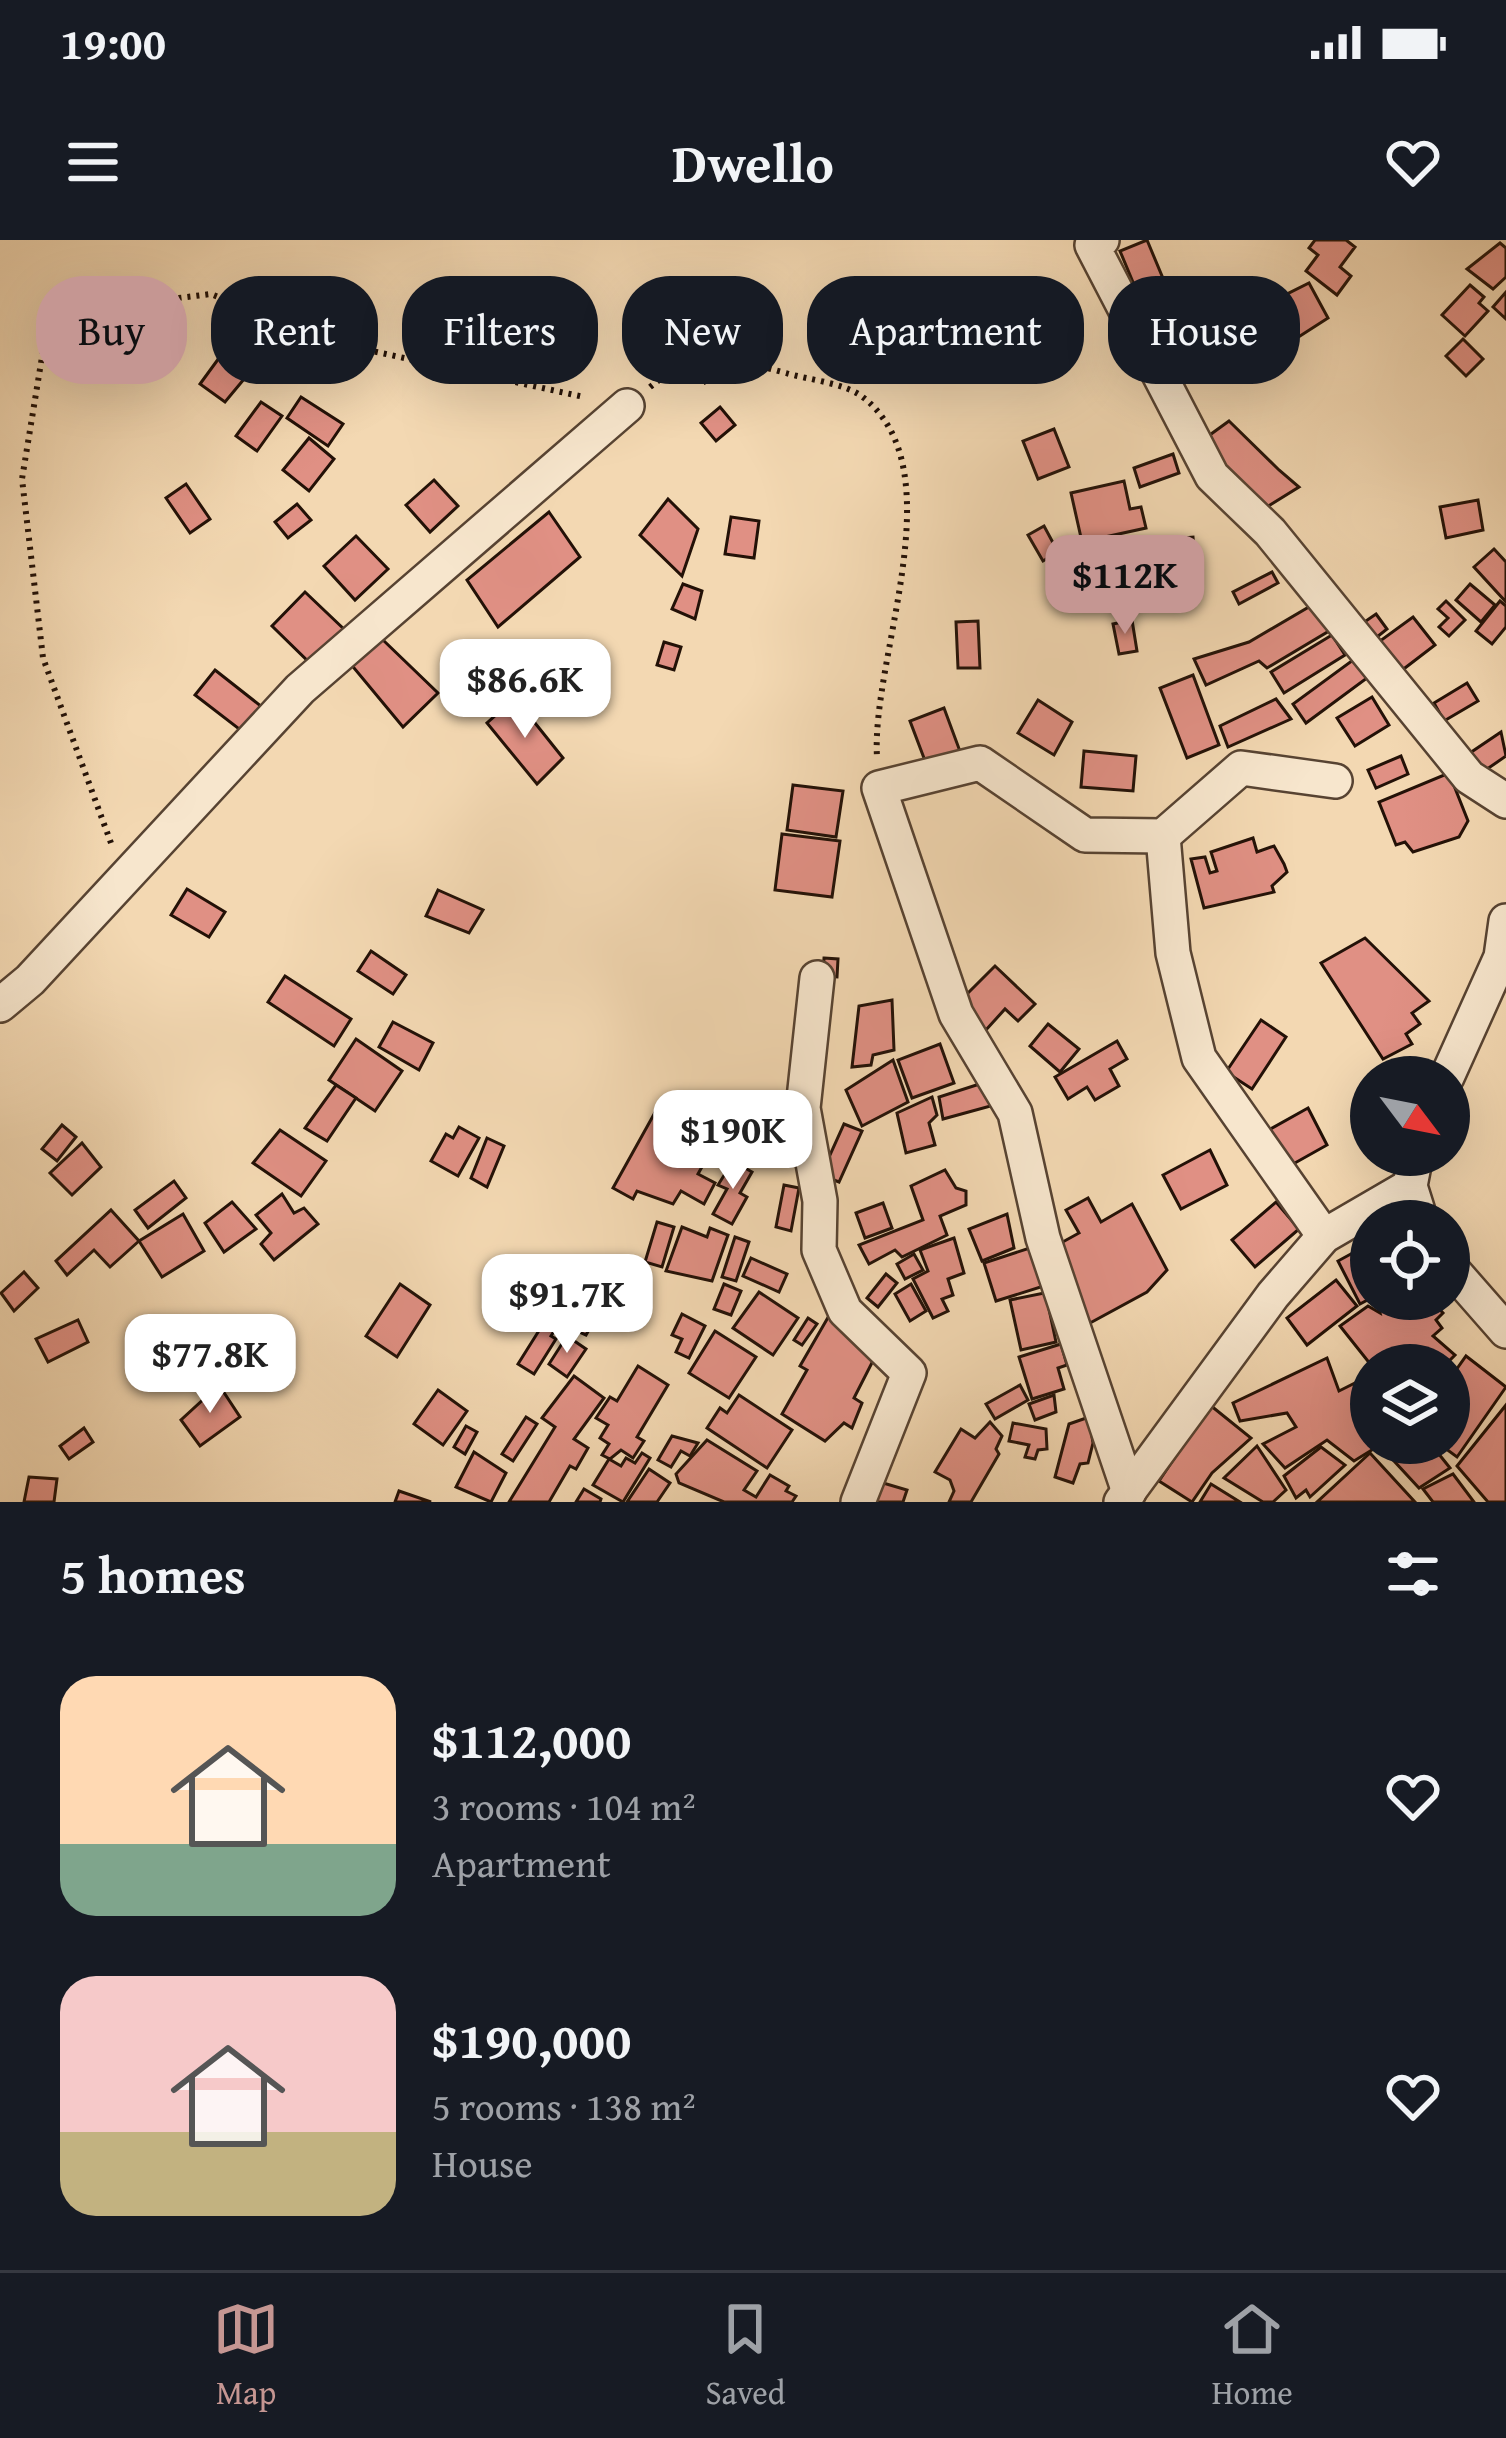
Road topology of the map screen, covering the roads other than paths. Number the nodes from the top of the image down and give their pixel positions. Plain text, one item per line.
1 (1102, 240) edge
2 (627, 406) road end
3 (1335, 781) dead end
4 (1506, 801) edge
5 (1163, 836) junction
6 (1506, 922) edge
7 (817, 978) dead end
8 (0, 1005) edge
9 (1456, 1056) edge
10 (1405, 1176) edge
11 (1324, 1236) junction
12 (1470, 1290) edge
13 (1506, 1330) edge
14 (1125, 1497) edge
15 (859, 1502) edge

1 - 4 street
2 - 8 street
3 - 5 street
5 - 11 street
5 - 14 street
6 - 9 street
7 - 15 street
10 - 11 street
11 - 14 street
12 - 13 street

